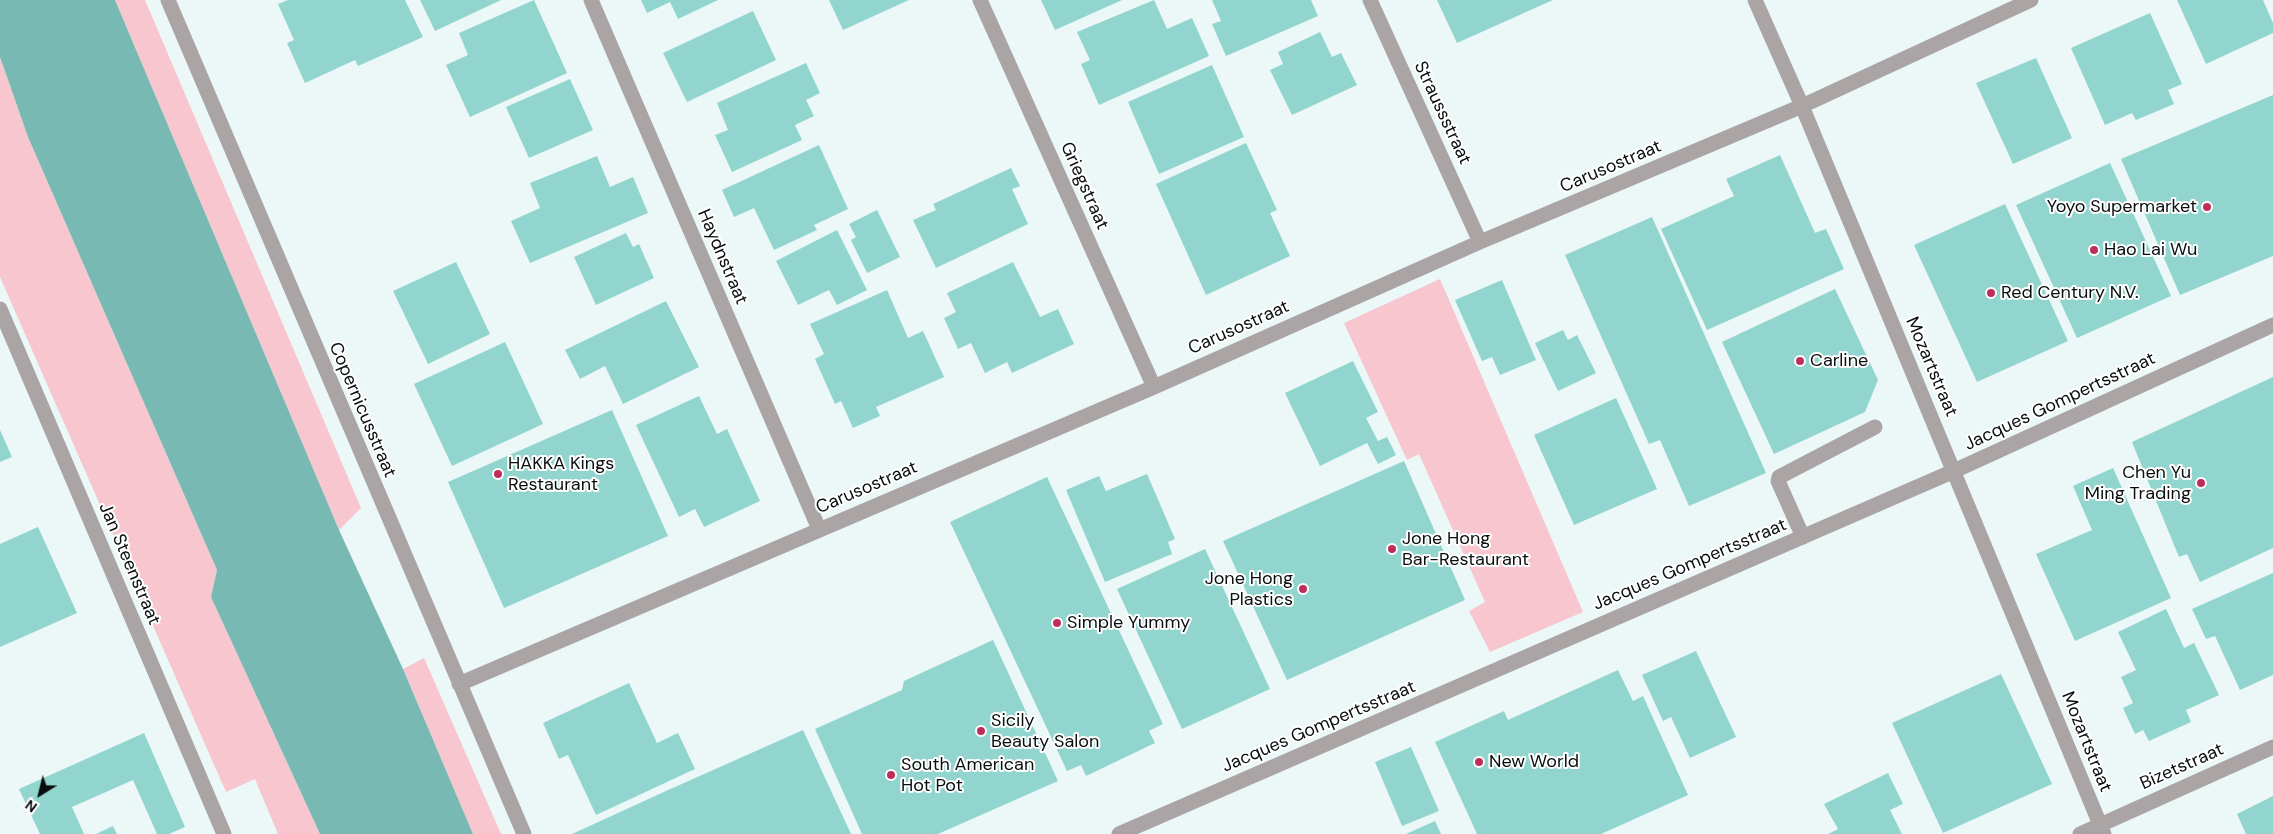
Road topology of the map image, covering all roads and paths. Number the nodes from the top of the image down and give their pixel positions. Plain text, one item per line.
1 (168, 0) edge
2 (591, 0) edge
3 (980, 0) edge
4 (1370, 0) edge
5 (1755, 0) edge
6 (2031, 0) edge
7 (1802, 106) junction
8 (1480, 242) junction
9 (0, 309) edge
10 (2273, 325) edge
11 (1154, 386) junction
12 (1875, 427) dead end
13 (1954, 472) junction
14 (819, 529) junction
15 (1803, 537) junction
16 (459, 684) junction
17 (2273, 747) edge
18 (2102, 829) edge
19 (224, 834) edge
20 (524, 834) edge
21 (1120, 834) edge
22 (2080, 834) edge

1 - 16 street, Copernicusstraat
2 - 14 street, Haydnstraat
3 - 11 street, Griegstraat
4 - 8 street, Straussstraat
5 - 7 street, Mozartstraat
6 - 7 street, Carusostraat
7 - 8 street, Carusostraat
7 - 13 street, Mozartstraat
8 - 11 street, Carusostraat
9 - 19 street, Jan Steenstraat
10 - 13 street, Jacques Gompertsstraat
11 - 14 street, Carusostraat
12 - 15 street
13 - 15 street, Jacques Gompertsstraat
13 - 18 street, Mozartstraat
14 - 16 street, Carusostraat
15 - 21 street, Jacques Gompertsstraat
16 - 20 street, Copernicusstraat
17 - 18 street, Bizetstraat
18 - 22 street, Bizetstraat

